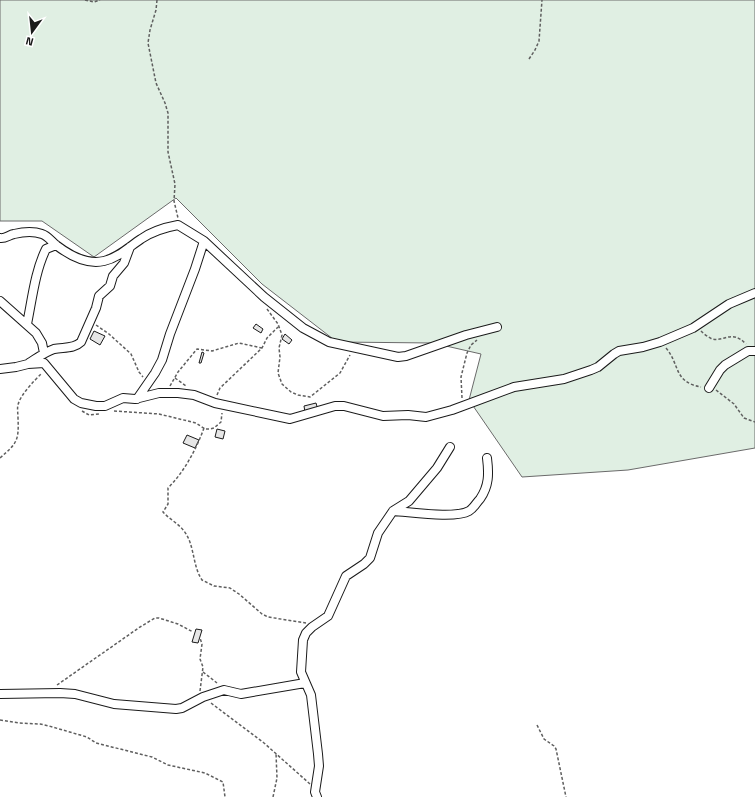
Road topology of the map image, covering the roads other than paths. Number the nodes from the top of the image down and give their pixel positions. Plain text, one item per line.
1 (0, 238) edge
2 (204, 240) junction
3 (56, 245) junction
4 (130, 247) junction
5 (755, 293) edge
6 (0, 301) edge
7 (28, 324) junction
8 (498, 327) dead end
9 (754, 350) edge
10 (44, 353) junction
11 (28, 364) junction
12 (0, 369) edge
13 (709, 388) dead end
14 (137, 399) junction
15 (450, 447) dead end
16 (487, 458) dead end
17 (393, 511) junction
18 (305, 683) junction
19 (0, 694) edge
20 (316, 793) edge

1 - 3 street
2 - 4 street
2 - 8 street
2 - 14 street
3 - 4 street
3 - 7 street
4 - 10 street
5 - 14 street
6 - 7 street
7 - 10 street
9 - 13 street
10 - 11 street
11 - 12 street
11 - 14 street
15 - 17 street
16 - 17 street
17 - 18 street
18 - 19 street
18 - 20 street

